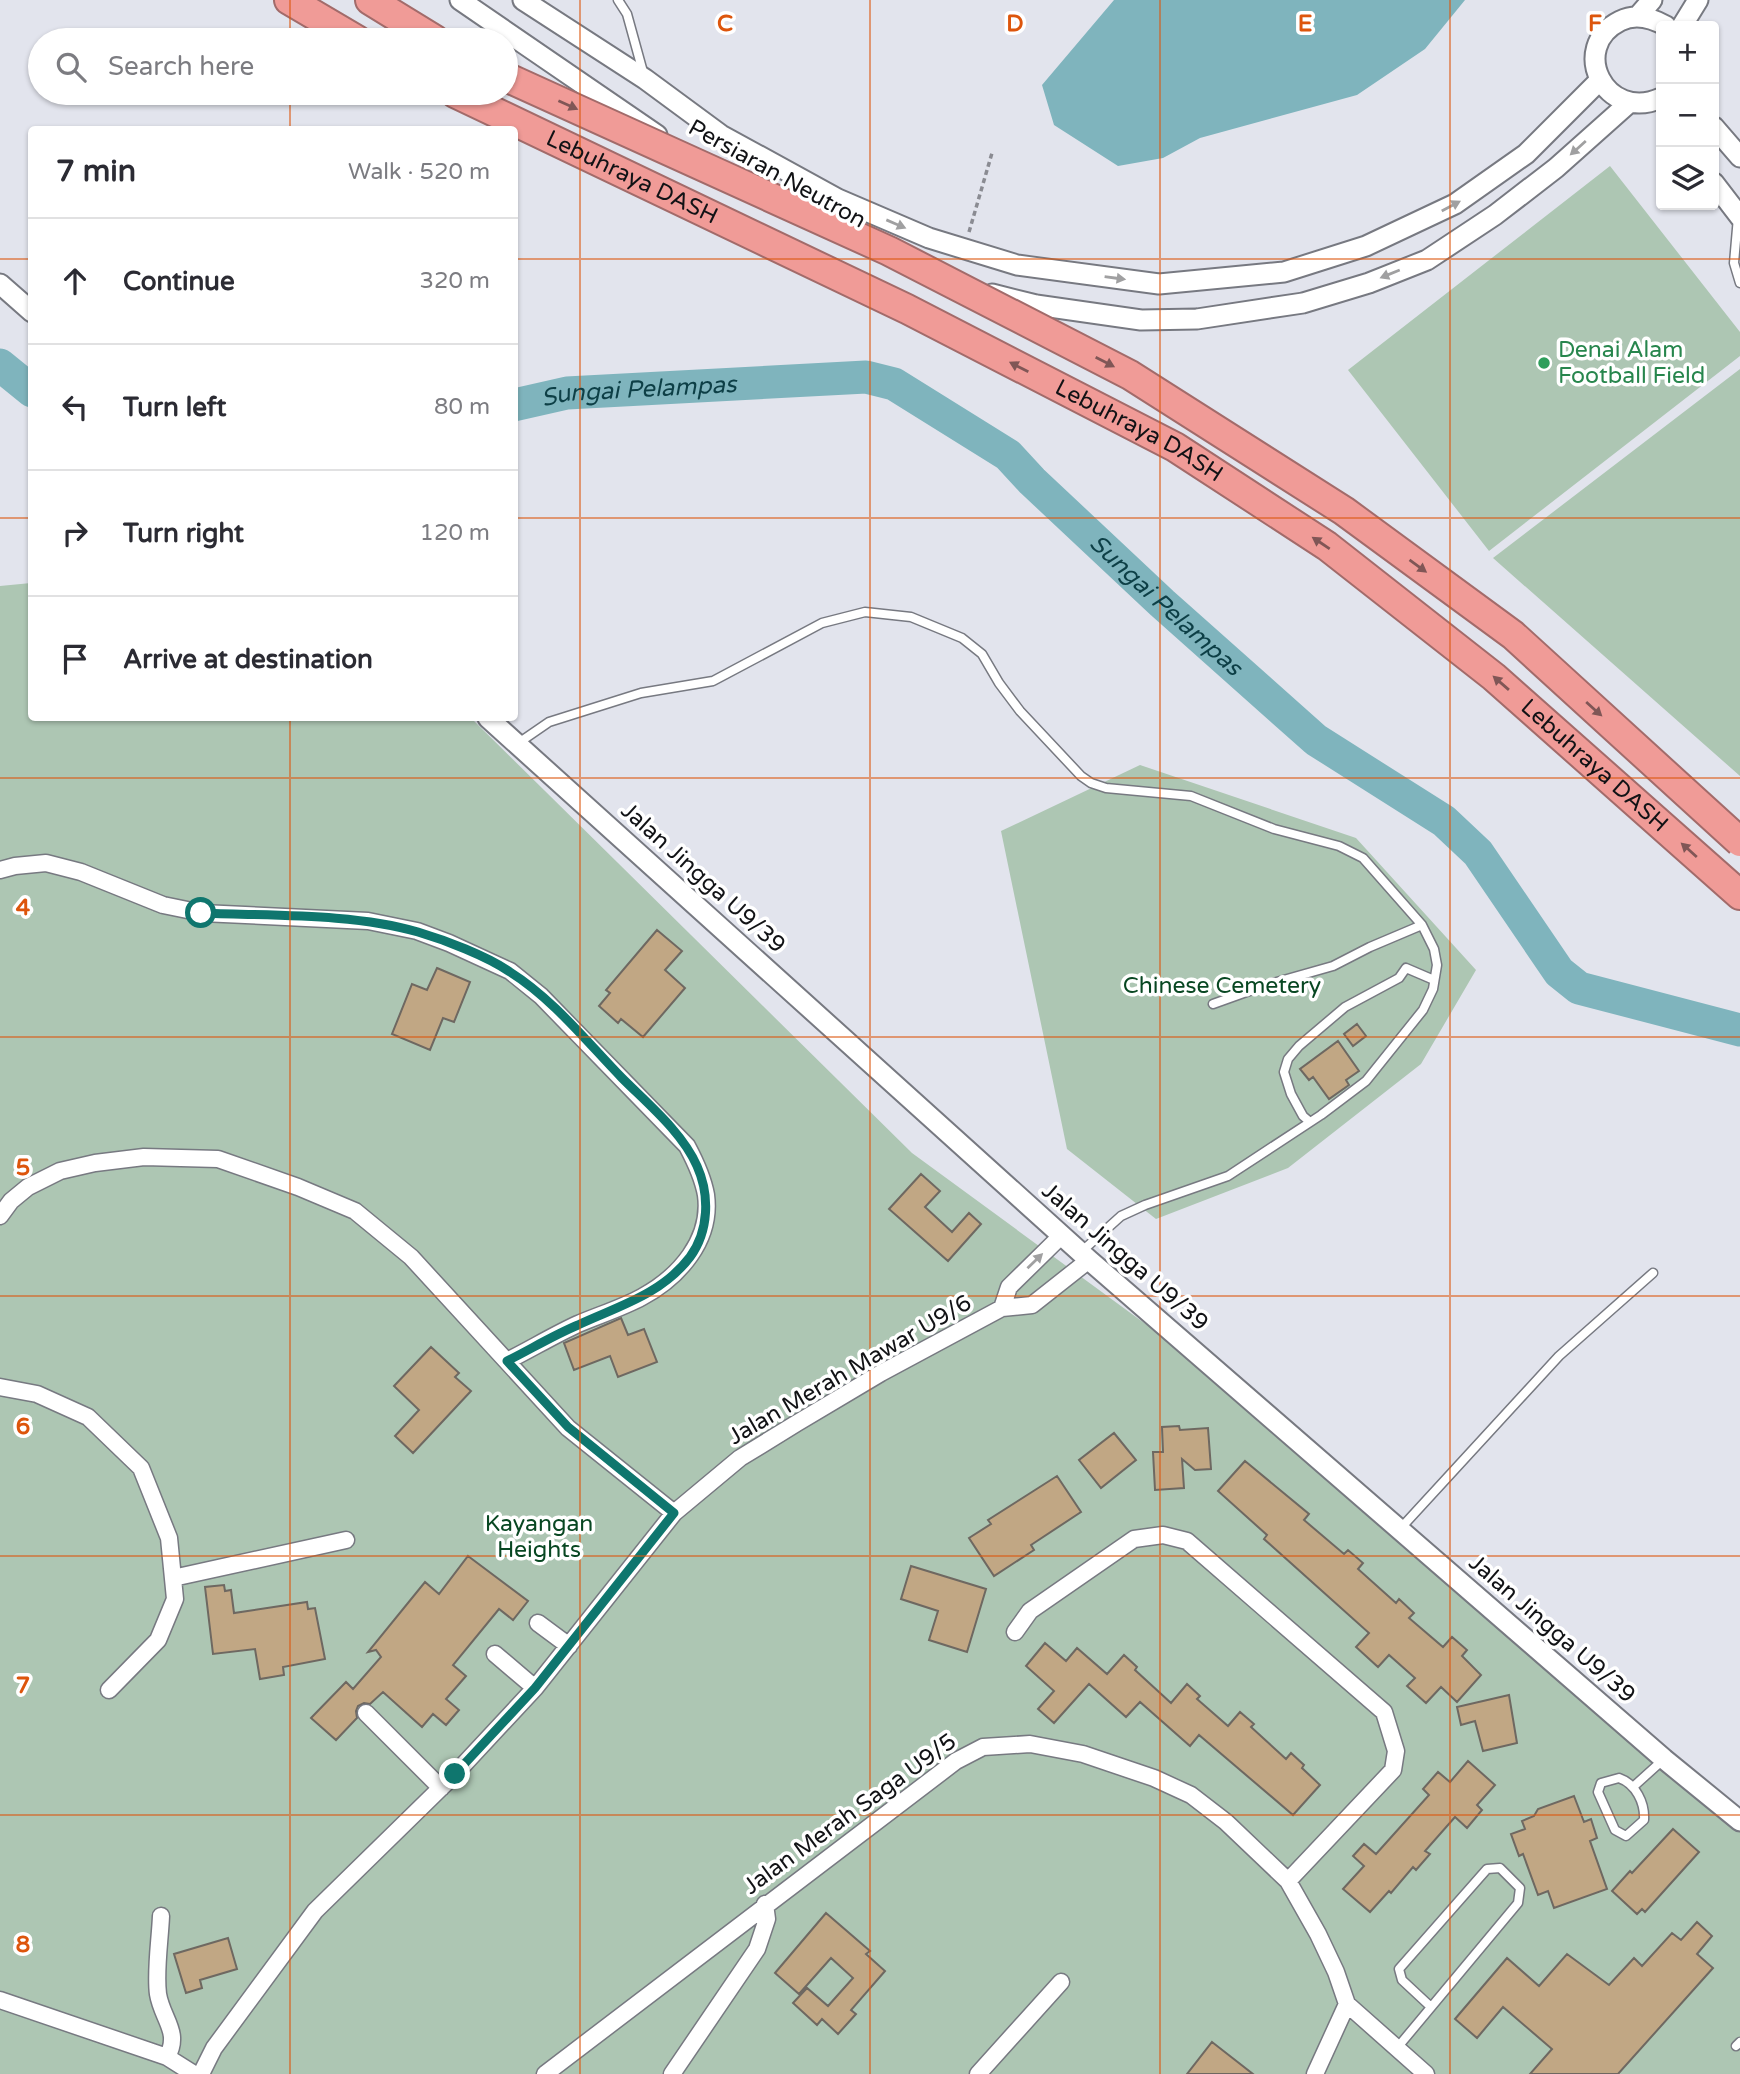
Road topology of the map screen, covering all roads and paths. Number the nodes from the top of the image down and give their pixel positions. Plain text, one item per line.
1 (289, 0) edge
2 (370, 0) edge
3 (460, 0) edge
4 (523, 0) edge
5 (618, 0) edge
6 (1652, 0) edge
7 (1698, 0) edge
8 (1638, 16) junction
9 (1657, 21) edge
10 (1685, 21) edge
11 (337, 28) edge
12 (416, 28) edge
13 (501, 28) edge
14 (518, 40) edge
15 (645, 79) junction
16 (1600, 80) junction
17 (518, 82) edge
18 (1629, 103) junction
19 (481, 105) edge
20 (1656, 105) edge
21 (1719, 133) edge
22 (992, 153) dead end
23 (1740, 158) edge
24 (1719, 190) edge
25 (1739, 216) edge
26 (964, 248) junction
27 (1740, 283) edge
28 (0, 284) edge
29 (28, 308) edge
30 (491, 721) edge
31 (517, 744) junction
32 (1740, 842) edge
33 (0, 870) edge
34 (1740, 895) edge
35 (1422, 925) junction
36 (1434, 980) junction
37 (1213, 1004) dead end
38 (1310, 1122) junction
39 (0, 1216) edge
40 (1062, 1235) junction
41 (1085, 1256) junction
42 (1653, 1273) dead end
43 (1002, 1308) junction
44 (507, 1361) junction
45 (0, 1387) edge
46 (674, 1513) junction
47 (1400, 1529) junction
48 (346, 1541) dead end
49 (173, 1578) junction
50 (537, 1623) dead end
51 (1015, 1632) dead end
52 (569, 1646) junction
53 (495, 1654) dead end
54 (535, 1688) junction
55 (109, 1690) dead end
56 (366, 1713) dead end
57 (1664, 1759) junction
58 (1633, 1787) junction
59 (441, 1788) junction
60 (1740, 1821) edge
61 (1288, 1881) junction
62 (765, 1905) junction
63 (161, 1916) dead end
64 (1061, 1982) dead end
65 (0, 2000) edge
66 (1347, 2004) junction
67 (1431, 2007) junction
68 (1397, 2048) junction
69 (167, 2057) junction
70 (194, 2074) edge
71 (201, 2074) edge
72 (545, 2074) edge
73 (672, 2074) edge
74 (978, 2074) edge
75 (1315, 2074) edge
76 (1426, 2074) edge

1 - 11 highway
2 - 12 highway
13 -> 3 street, Persiaran Neutron
4 - 15 street, Persiaran Neutron
5 - 15 lane
6 - 8 street
7 - 10 street
8 - 9 street
8 - 16 street
18 -> 14 street, Persiaran Neutron
15 -> 26 street, Persiaran Neutron
16 - 18 street
26 -> 16 street, Persiaran Neutron
17 -> 32 highway, Lebuhraya DASH, bridge
18 - 20 street
34 -> 19 highway, Lebuhraya DASH
21 - 23 street
22 - 26 path
24 - 25 street
25 - 27 lane
28 - 29 street
30 - 31 street, Jalan Jingga U9/39
31 - 35 lane
31 - 40 street, Jalan Jingga U9/39
33 - 44 street
35 - 36 lane
35 - 37 lane
36 - 38 lane
36 - 38 lane
38 - 41 lane
39 - 44 street
40 - 41 street, Jalan Jingga U9/39
43 -> 40 street
41 - 43 street, Jalan Merah Mawar U9/6
41 - 47 street, Jalan Jingga U9/39
42 - 47 lane
43 - 46 street, Jalan Merah Mawar U9/6
44 - 46 street
45 - 49 street
46 - 52 street, Jalan Merah Mawar U9/6
47 - 57 street, Jalan Jingga U9/39
48 - 49 street
49 - 55 street
50 - 52 street
51 - 61 street
52 - 54 street, Jalan Merah Mawar U9/6
53 - 54 street
54 - 59 street, Jalan Merah Mawar U9/6
56 - 59 street
57 - 58 lane
57 - 60 street, Jalan Jingga U9/39
58 - 58 lane
59 - 71 street, Jalan Merah Mawar U9/6
61 - 62 street, Jalan Merah Saga U9/5
61 - 66 street, Jalan Merah Saga U9/5
62 - 72 street, Jalan Merah Saga U9/5
62 - 73 street
63 - 69 street
64 - 74 street
65 - 69 street
66 - 68 street, Jalan Merah Saga U9/5
66 - 75 street
67 - 67 lane
67 - 68 lane
68 - 76 street, Jalan Merah Saga U9/5
69 - 70 street

